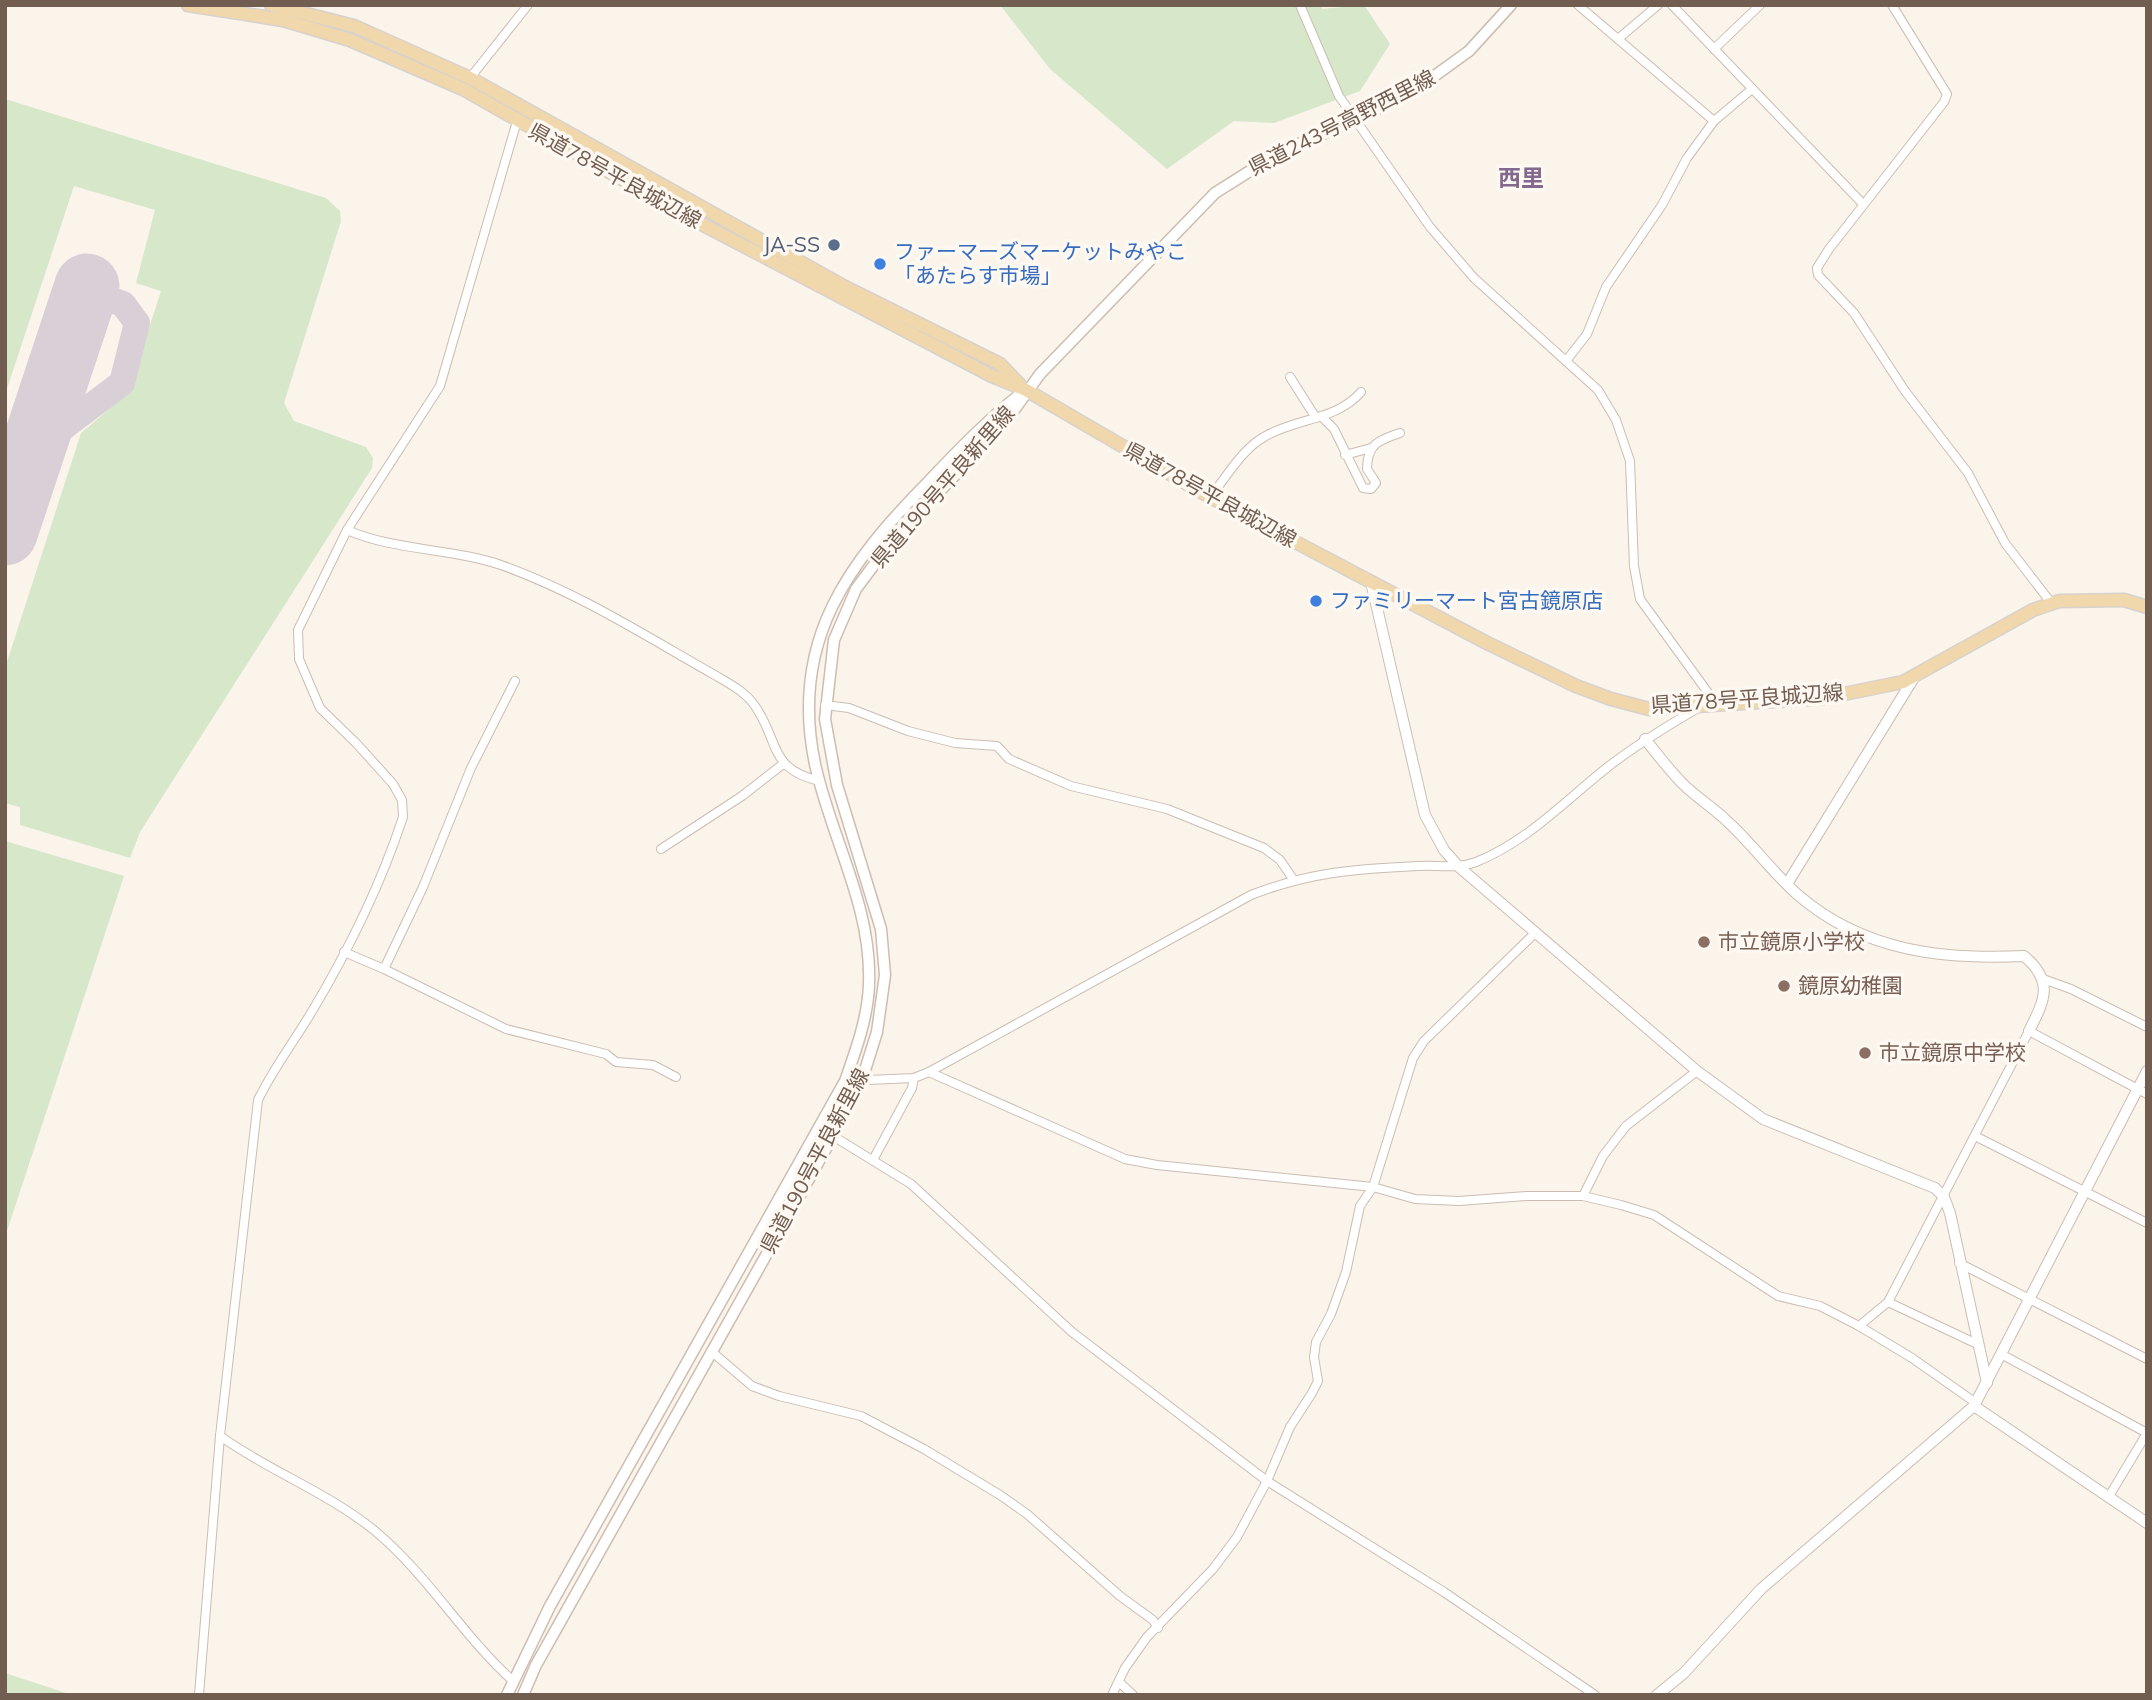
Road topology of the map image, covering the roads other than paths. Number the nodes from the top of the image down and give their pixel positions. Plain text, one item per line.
1 (188, 5) edge
2 (271, 5) edge
3 (527, 5) edge
4 (1300, 5) edge
5 (1511, 5) edge
6 (1578, 5) edge
7 (1658, 5) edge
8 (1672, 5) edge
9 (1760, 5) edge
10 (1892, 5) edge
11 (1618, 39) junction
12 (1714, 49) junction
13 (470, 78) junction
14 (1752, 89) junction
15 (1358, 119) junction
16 (517, 121) junction
17 (1714, 121) junction
18 (1862, 203) junction
19 (1566, 361) junction
20 (1290, 377) dead end
21 (1026, 390) junction
22 (1361, 393) dead end
23 (1319, 417) junction
24 (1400, 433) dead end
25 (1371, 448) junction
26 (1345, 455) junction
27 (1210, 497) junction
28 (347, 530) junction
29 (1371, 582) junction
30 (2052, 604) junction
31 (2147, 607) edge
32 (1917, 674) junction
33 (515, 681) dead end
34 (825, 705) junction
35 (1717, 705) junction
36 (1701, 706) junction
37 (1645, 739) junction
38 (783, 764) junction
39 (820, 781) junction
40 (661, 849) dead end
41 (1459, 867) junction
42 (1293, 879) junction
43 (1787, 884) junction
44 (1534, 934) junction
45 (344, 952) junction
46 (384, 969) junction
47 (2043, 979) junction
48 (2147, 1027) edge
49 (2029, 1031) junction
50 (1697, 1071) junction
51 (929, 1072) junction
52 (2147, 1072) edge
53 (676, 1077) dead end
54 (914, 1078) junction
55 (845, 1081) junction
56 (859, 1081) junction
57 (2142, 1091) edge
58 (833, 1136) junction
59 (1977, 1137) junction
60 (874, 1158) junction
61 (1373, 1187) junction
62 (2086, 1193) junction
63 (1583, 1196) junction
64 (1944, 1197) junction
65 (2147, 1223) edge
66 (1959, 1263) junction
67 (2029, 1299) junction
68 (1888, 1302) junction
69 (1859, 1326) junction
70 (1977, 1344) junction
71 (711, 1351) junction
72 (2001, 1354) junction
73 (2147, 1359) edge
74 (1987, 1383) junction
75 (1975, 1404) junction
76 (220, 1436) junction
77 (1267, 1481) junction
78 (2108, 1498) junction
79 (2147, 1523) edge
80 (1157, 1628) junction
81 (513, 1681) junction
82 (1119, 1682) junction
83 (525, 1694) edge
84 (200, 1695) edge
85 (507, 1695) edge
86 (1112, 1695) edge
87 (1133, 1695) edge
88 (1595, 1695) edge
89 (1657, 1695) edge

1 - 16 main road, 県道78号平良城辺線
2 - 13 main road, 県道78号平良城辺線
3 - 13 street
4 - 15 street
5 - 15 main road, 県道243号高野西里線
6 - 11 street
7 - 11 street
8 - 12 street
9 - 12 street
10 - 18 street
11 - 17 street
12 - 14 street
13 - 21 main road, 県道78号平良城辺線
14 - 17 street
14 - 18 street
15 - 19 street
15 - 21 main road, 県道243号高野西里線
16 - 21 main road, 県道78号平良城辺線
16 - 28 street
17 - 19 street
18 - 30 street
19 - 35 street
20 - 23 street
21 - 27 main road, 県道78号平良城辺線
21 - 34 main road, 県道190号平良新里線
21 - 39 main road, 県道190号平良新里線
22 - 23 street
23 - 26 street
23 - 27 street
24 - 25 street
25 - 26 street
25 - 26 street
27 - 29 main road, 県道78号平良城辺線
28 - 38 street
28 - 45 street
29 - 36 main road, 県道78号平良城辺線
29 - 41 street
30 - 31 main road, 県道78号平良城辺線
30 - 32 main road, 県道78号平良城辺線
32 - 35 main road, 県道78号平良城辺線
32 - 43 street
33 - 46 street
34 - 42 street
34 - 56 main road, 県道190号平良新里線
35 - 36 main road, 県道78号平良城辺線
36 - 37 street
37 - 41 street
37 - 43 street
38 - 39 street
38 - 40 street
39 - 55 main road, 県道190号平良新里線
41 - 42 street
41 - 44 street
42 - 51 street
43 - 47 street
44 - 50 street
44 - 61 street
45 - 46 street
45 - 76 street
46 - 53 street
47 - 48 street
47 - 49 street
49 - 57 street
49 - 59 street
50 - 63 street
50 - 64 street
51 - 54 street
51 - 61 street
52 - 57 street
54 - 56 street
54 - 60 street
55 - 56 street
55 - 81 main road, 県道190号平良新里線
56 - 58 main road, 県道190号平良新里線
57 - 62 street
58 - 60 street
58 - 71 main road, 県道190号平良新里線
59 - 62 street
59 - 64 street
60 - 77 street
61 - 63 street
61 - 77 street
62 - 65 street
62 - 67 street
63 - 69 street
64 - 66 street
64 - 68 street
66 - 67 street
66 - 70 street
67 - 72 street
67 - 73 street
68 - 69 street
68 - 70 street
69 - 75 street
70 - 74 street
71 - 80 street
71 - 83 main road, 県道190号平良新里線
72 - 74 street
72 - 78 street
74 - 75 street
75 - 78 street
75 - 89 street
76 - 81 street
76 - 84 street
77 - 80 street
77 - 88 street
78 - 79 street
80 - 82 street
81 - 83 main road
81 - 85 main road
82 - 86 street
82 - 87 street

